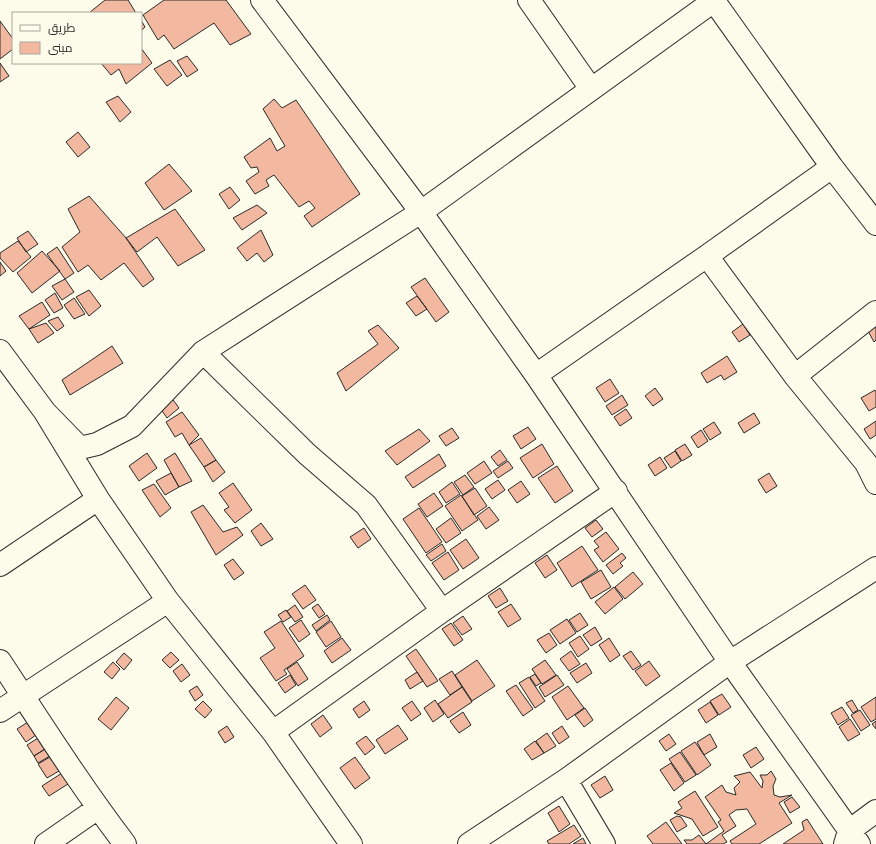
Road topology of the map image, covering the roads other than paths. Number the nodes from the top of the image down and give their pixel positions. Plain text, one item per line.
1 (262, 0) edge
2 (529, 0) edge
3 (714, 0) edge
4 (591, 89) junction
5 (832, 167) junction
6 (421, 212) junction
7 (876, 224) edge
8 (707, 256) junction
9 (876, 312) edge
10 (0, 351) edge
11 (204, 352) junction
12 (536, 375) junction
13 (795, 376) junction
14 (45, 412) junction
15 (876, 483) edge
16 (616, 491) junction
17 (98, 499) junction
18 (0, 565) edge
19 (876, 568) edge
20 (168, 601) junction
21 (442, 611) junction
22 (0, 661) edge
23 (730, 662) junction
24 (23, 696) junction
25 (0, 711) edge
26 (273, 732) junction
27 (566, 780) junction
28 (98, 808) junction
29 (876, 811) edge
30 (851, 840) edge
31 (46, 844) edge
32 (125, 844) edge
33 (351, 844) edge
34 (469, 844) edge
35 (604, 844) edge

1 - 6 street
2 - 4 street
3 - 4 street
3 - 5 street
4 - 6 street
5 - 7 street
5 - 8 street
6 - 11 street
6 - 12 street
8 - 12 street
8 - 13 street
9 - 13 street
10 - 14 street
11 - 14 street
11 - 21 street
12 - 16 street
13 - 15 street
14 - 17 street
16 - 21 street
16 - 23 street
17 - 18 street
17 - 20 street
19 - 23 street
20 - 24 street
20 - 26 street
21 - 26 street
22 - 24 street
23 - 27 street
23 - 30 street
24 - 25 street
24 - 28 street
26 - 33 street
27 - 34 street
27 - 35 street
28 - 31 street
28 - 32 street
29 - 30 street

